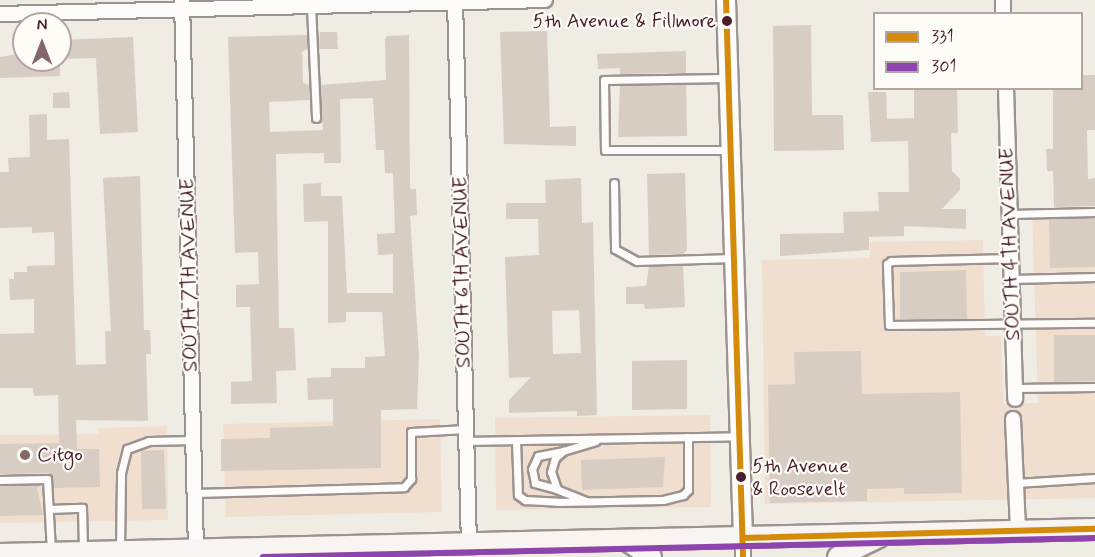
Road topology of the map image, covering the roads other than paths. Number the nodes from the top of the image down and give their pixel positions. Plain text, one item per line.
1 (545, 0) edge
2 (726, 0) edge
3 (455, 1) edge
4 (182, 5) edge
5 (312, 6) junction
6 (0, 14) edge
7 (729, 78) junction
8 (1006, 90) edge
9 (316, 118) dead end
10 (730, 150) junction
11 (614, 183) dead end
12 (1095, 212) edge
13 (1010, 214) junction
14 (734, 258) junction
15 (1011, 258) junction
16 (1095, 277) edge
17 (1012, 279) junction
18 (1095, 323) edge
19 (1013, 325) junction
20 (1095, 387) edge
21 (1015, 394) joint
22 (1013, 418) dead end
23 (738, 436) junction
24 (688, 437) junction
25 (604, 439) junction
26 (193, 440) junction
27 (466, 440) junction
28 (516, 441) junction
29 (563, 451) junction
30 (1095, 478) edge
31 (0, 480) edge
32 (1016, 483) junction
33 (557, 489) junction
34 (195, 492) junction
35 (588, 502) junction
36 (49, 509) junction
37 (1095, 529) edge
38 (1018, 531) junction
39 (884, 534) junction
40 (628, 541) junction
41 (469, 544) junction
42 (743, 547) edge
43 (83, 552) junction
44 (120, 552) junction
45 (199, 552) edge
46 (51, 553) junction
47 (0, 554) edge
48 (651, 557) edge
49 (838, 557) edge

1 - 3 street
2 - 7 street
3 - 5 street
3 - 27 street, SOUTH 6TH AVENUE
4 - 5 street
4 - 6 street
4 - 26 street, SOUTH 7TH AVENUE
5 - 9 lane
7 - 10 street
7 - 10 lane
8 - 13 street, SOUTH 4TH AVENUE
10 - 14 street
11 - 14 lane
12 - 13 lane
13 - 15 street, SOUTH 4TH AVENUE
14 - 23 street
15 - 17 street, SOUTH 4TH AVENUE
15 - 19 lane
16 - 17 lane
17 - 19 street, SOUTH 4TH AVENUE
18 - 19 lane
19 - 21 street, SOUTH 4TH AVENUE
20 - 21 lane
22 - 32 street
23 - 24 lane
23 - 42 street
24 - 25 lane
24 - 35 lane
25 - 28 lane
25 - 29 lane
26 - 34 street, SOUTH 7TH AVENUE
26 - 44 lane
27 - 28 lane
27 - 34 lane
27 - 41 street, SOUTH 6TH AVENUE
28 - 35 lane
29 - 33 lane
29 - 33 lane
30 - 32 lane
31 - 36 lane
32 - 38 street
33 - 35 lane
34 - 45 street, SOUTH 7TH AVENUE
36 - 43 lane
36 - 46 lane
37 - 38 main road
38 - 39 main road
39 - 42 main road
39 - 49 main road
40 - 41 main road
40 - 42 main road
40 - 48 main road
41 - 45 main road
43 - 44 main road
43 - 46 main road
44 - 45 main road
46 - 47 main road

